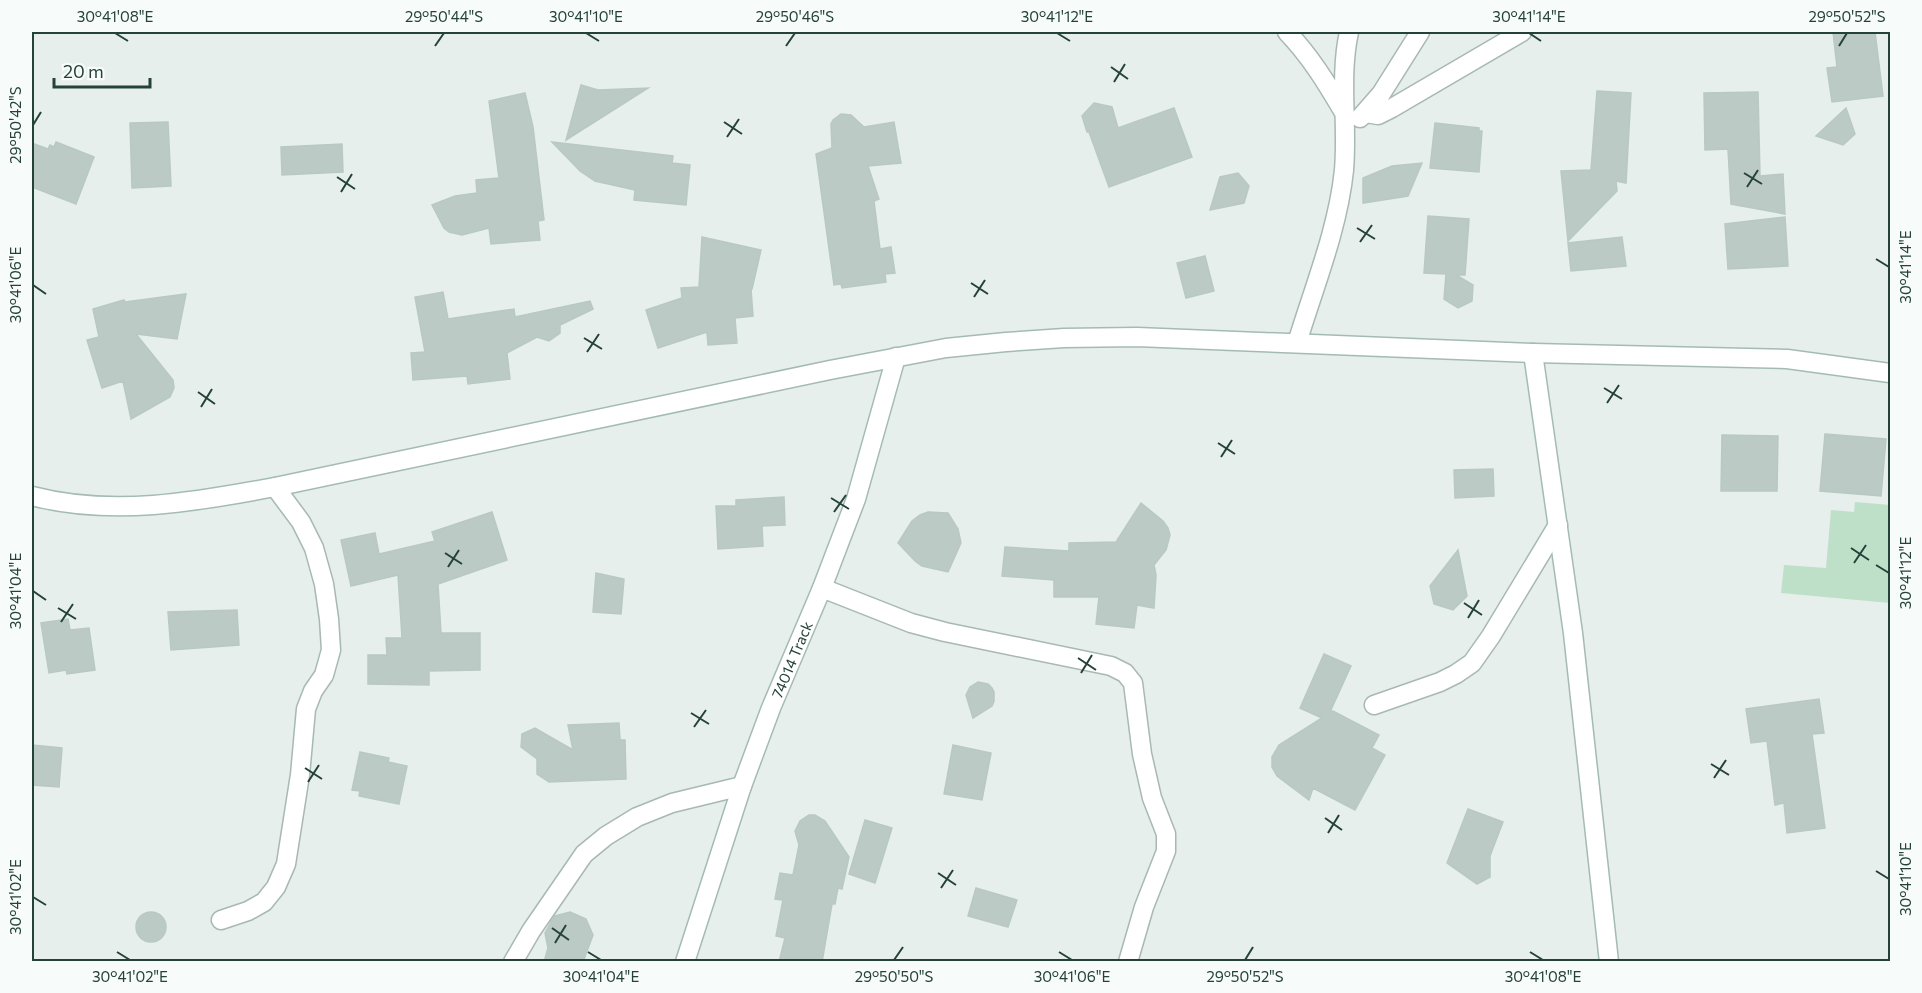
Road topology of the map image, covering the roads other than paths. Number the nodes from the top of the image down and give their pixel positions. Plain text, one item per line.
1 (1287, 32) edge
2 (1349, 32) edge
3 (1420, 32) edge
4 (1522, 32) edge
5 (1366, 113) junction
6 (1344, 122) junction
7 (1297, 343) junction
8 (1533, 353) junction
9 (896, 357) junction
10 (1890, 373) edge
11 (275, 487) junction
12 (32, 496) edge
13 (1558, 525) junction
14 (822, 588) junction
15 (1374, 705) dead end
16 (742, 786) junction
17 (221, 920) dead end
18 (513, 962) edge
19 (685, 962) edge
20 (1128, 962) edge
21 (1609, 962) edge

1 - 6 street
2 - 6 street
3 - 5 street
4 - 5 street
5 - 6 street
6 - 7 street
7 - 8 street
7 - 9 street
8 - 10 street
8 - 13 street
9 - 11 street
9 - 14 street, 74014 Track
11 - 12 street
11 - 17 street
13 - 15 street
13 - 21 street
14 - 16 street, 74014 Track
14 - 20 street
16 - 18 street
16 - 19 street, 74014 Track

